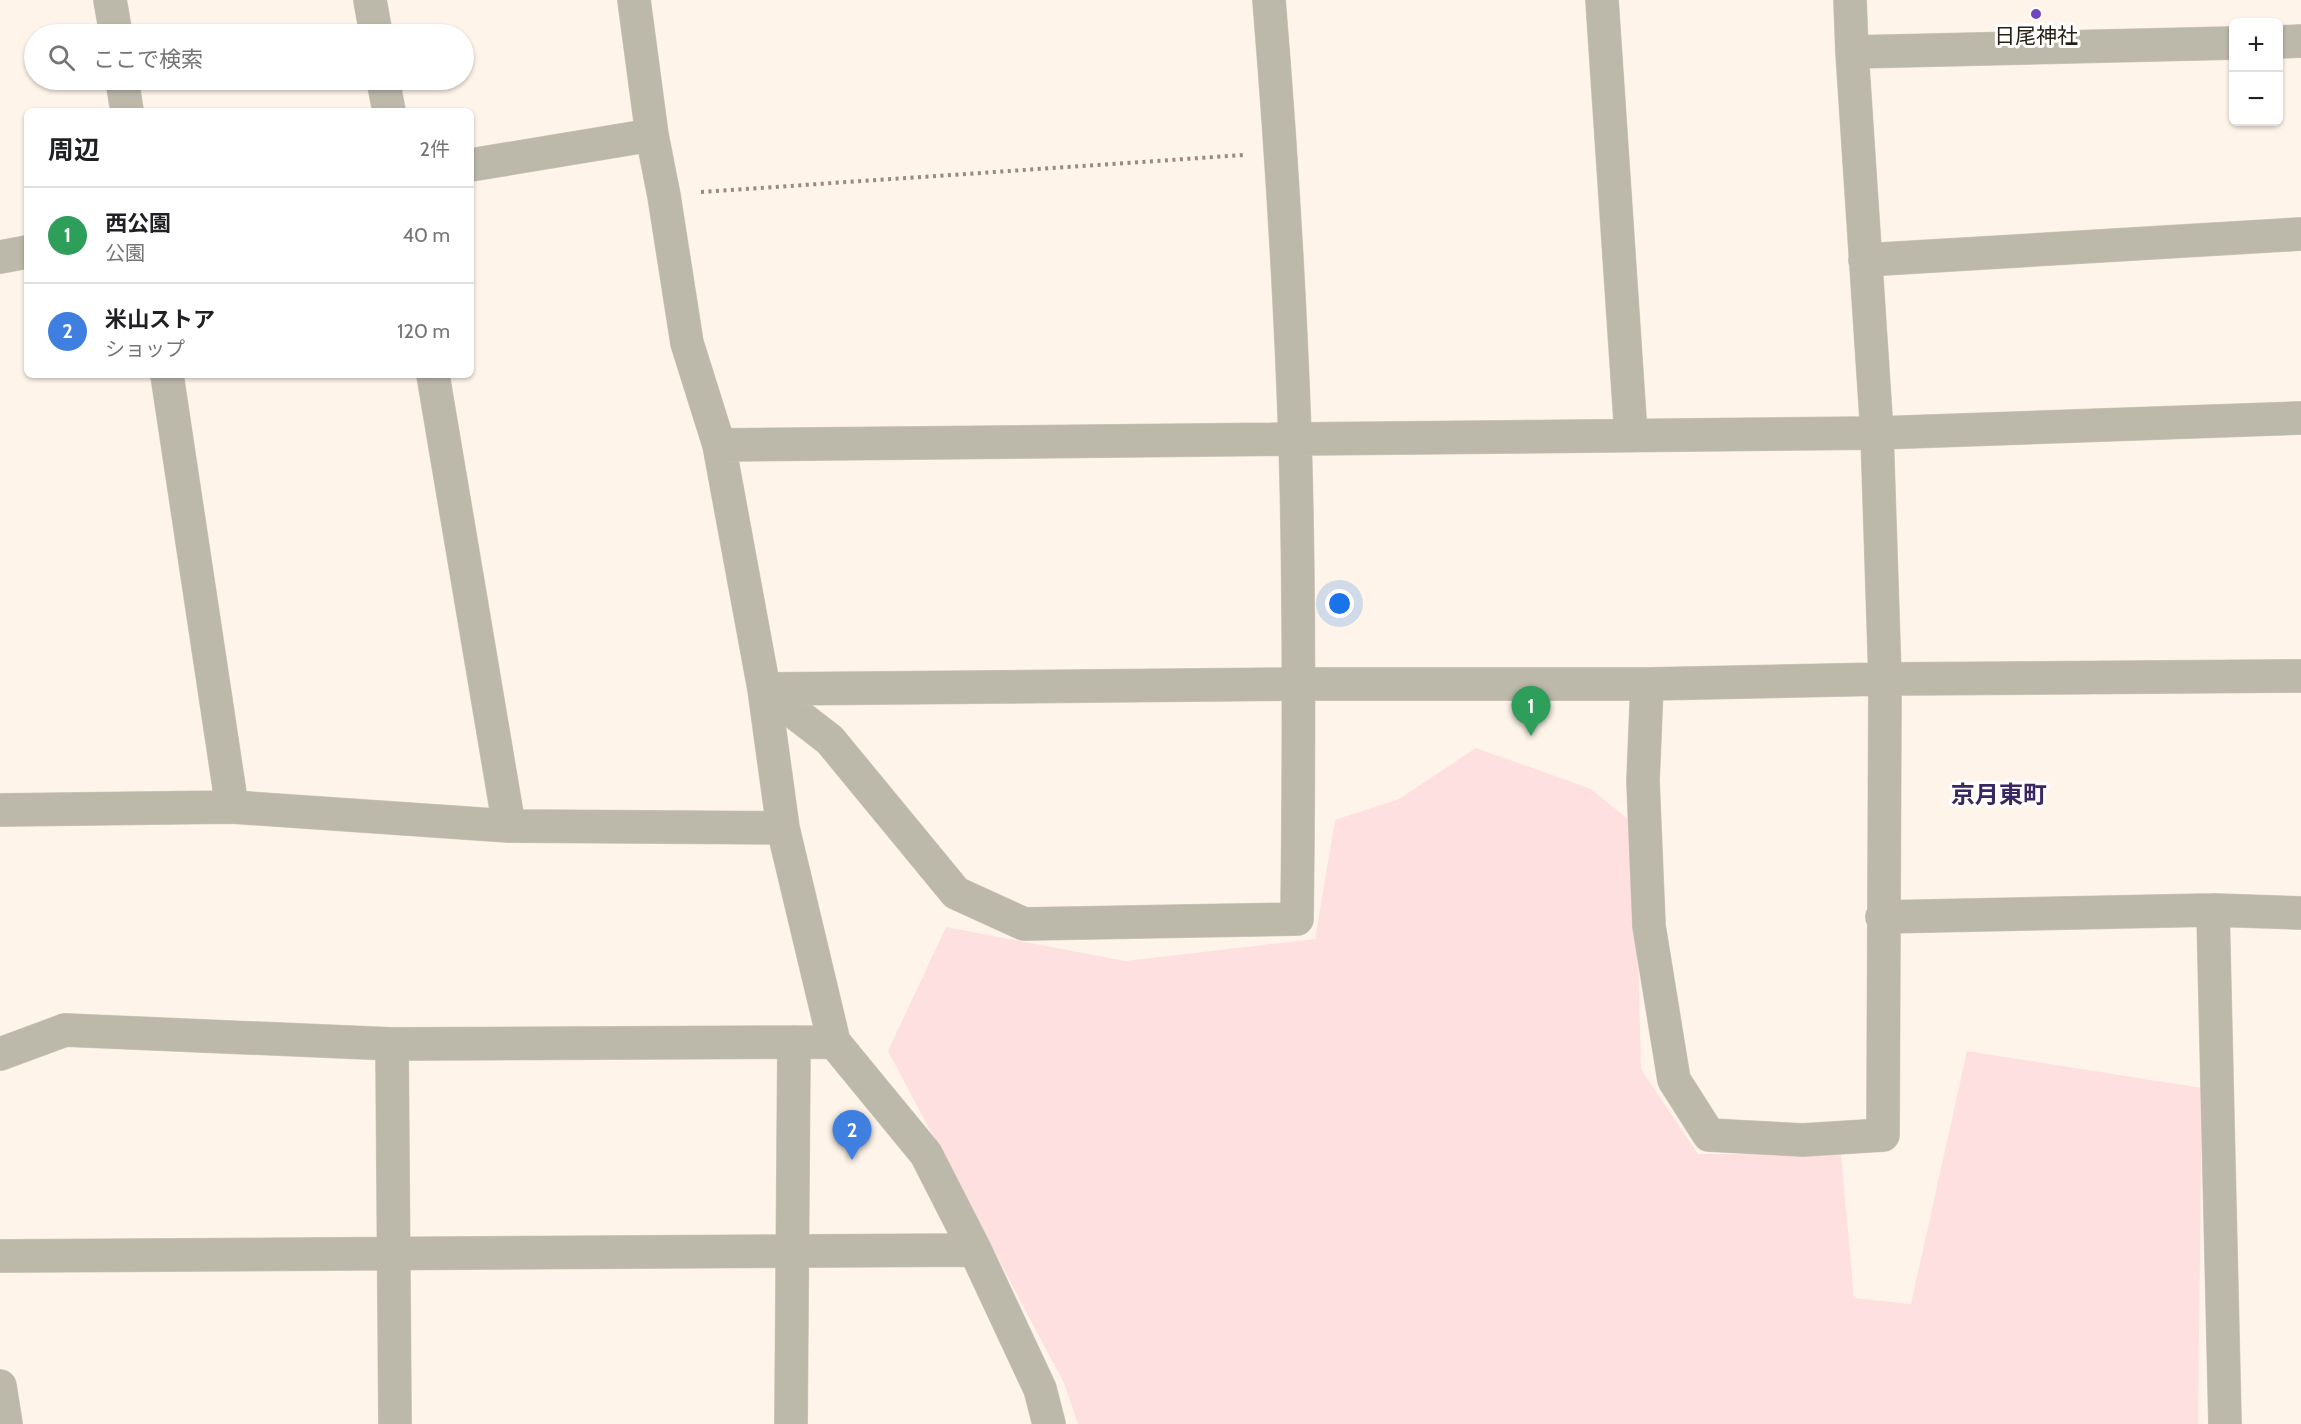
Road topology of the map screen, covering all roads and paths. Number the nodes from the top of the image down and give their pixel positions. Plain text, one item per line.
1 (110, 0) edge
2 (370, 0) edge
3 (634, 0) edge
4 (1269, 0) edge
5 (1602, 0) edge
6 (1850, 0) edge
7 (114, 24) edge
8 (374, 24) edge
9 (2301, 41) edge
10 (2283, 42) edge
11 (2229, 43) edge
12 (1851, 52) junction
13 (124, 90) edge
14 (385, 90) edge
15 (127, 108) edge
16 (388, 108) edge
17 (652, 135) junction
18 (1281, 154) junction
19 (474, 165) edge
20 (664, 196) junction
21 (2301, 234) edge
22 (24, 253) edge
23 (0, 257) edge
24 (1865, 260) junction
25 (167, 378) edge
26 (434, 378) edge
27 (2301, 418) edge
28 (1877, 433) junction
29 (1630, 435) junction
30 (1295, 438) junction
31 (719, 446) junction
32 (2301, 676) edge
33 (1885, 679) junction
34 (1299, 684) junction
35 (1647, 684) junction
36 (764, 689) junction
37 (232, 807) junction
38 (0, 810) edge
39 (509, 826) junction
40 (783, 828) junction
41 (2213, 910) junction
42 (2301, 913) edge
43 (1882, 917) junction
44 (794, 1042) junction
45 (834, 1042) junction
46 (392, 1044) junction
47 (0, 1054) edge
48 (975, 1250) junction
49 (792, 1251) junction
50 (392, 1253) junction
51 (0, 1256) edge
52 (0, 1386) edge
53 (6, 1424) edge
54 (395, 1424) edge
55 (791, 1424) edge
56 (1049, 1424) edge
57 (2225, 1424) edge

1 - 7 street
2 - 8 street
3 - 17 street
4 - 18 street
5 - 29 street
6 - 12 street
9 - 10 street
11 - 12 street
12 - 24 street
13 - 15 street
14 - 16 street
17 - 19 street
17 - 20 street
18 - 20 path
18 - 30 street
20 - 31 street
21 - 24 street
22 - 23 street
24 - 28 street
25 - 37 street
26 - 39 street
27 - 28 street
28 - 29 street
28 - 33 street
29 - 30 street
30 - 31 street
30 - 34 street
31 - 36 street
32 - 33 street
33 - 35 street
33 - 43 street
34 - 35 street
34 - 36 street
34 - 36 street
35 - 43 street
36 - 40 street
37 - 38 street
37 - 39 street
39 - 40 street
40 - 45 street
41 - 42 street
41 - 43 street
41 - 57 street
44 - 45 street
44 - 46 street
44 - 49 street
45 - 48 street
46 - 47 street
46 - 50 street
48 - 49 street
48 - 56 street
49 - 50 street
49 - 55 street
50 - 51 street
50 - 54 street
52 - 53 street

